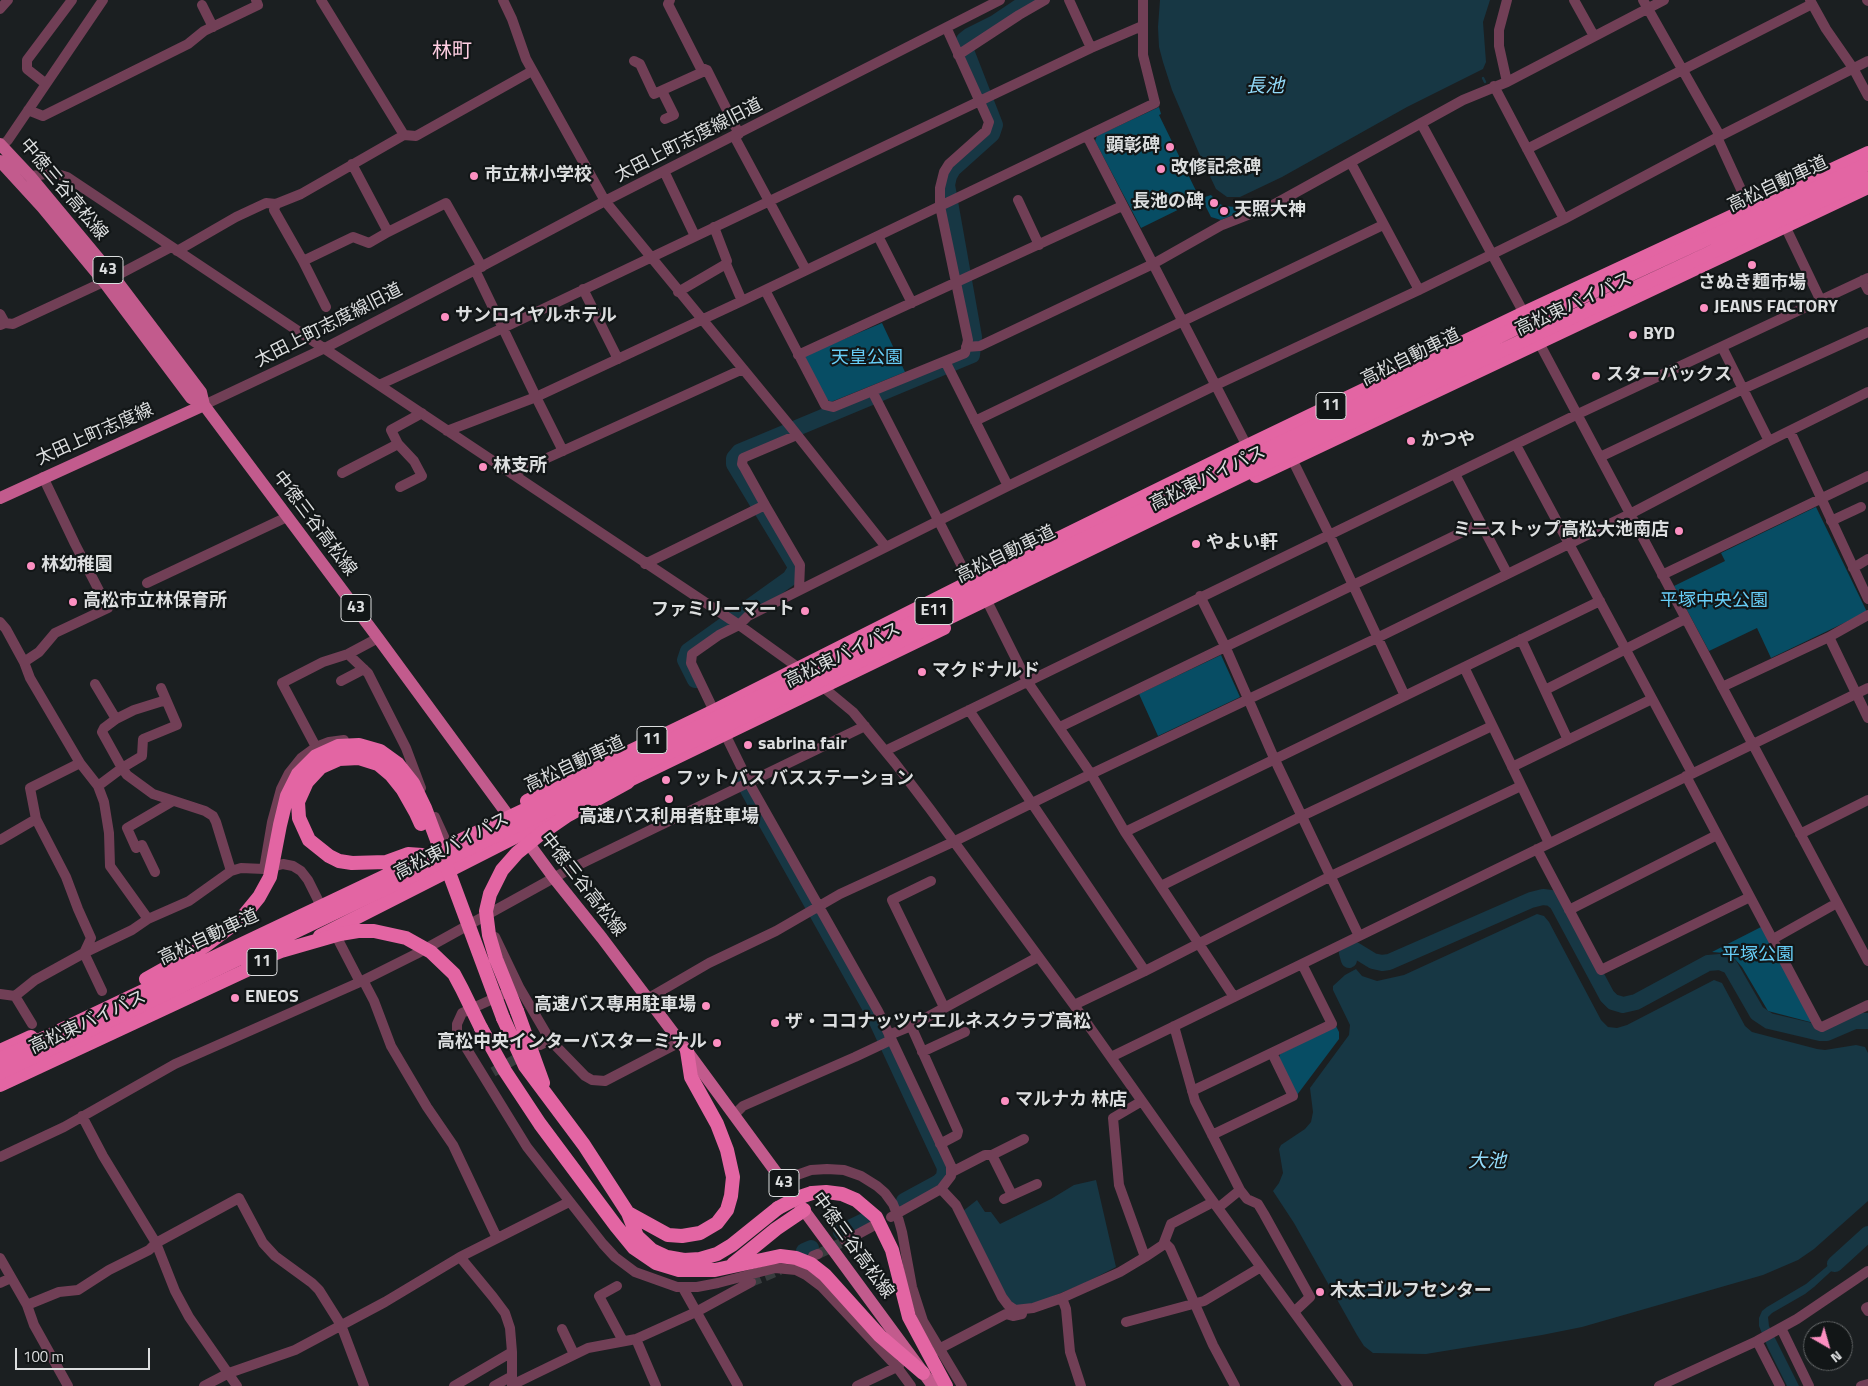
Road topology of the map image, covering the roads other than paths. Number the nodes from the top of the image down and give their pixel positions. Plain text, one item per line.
1 (8, 0) edge
2 (103, 0) edge
3 (256, 0) edge
4 (321, 0) edge
5 (502, 0) edge
6 (1045, 0) edge
7 (1069, 0) edge
8 (1143, 0) edge
9 (1506, 0) edge
10 (1574, 0) edge
11 (1664, 0) edge
12 (669, 1) edge
13 (998, 1) edge
14 (67, 2) edge
15 (1811, 2) edge
16 (1645, 4) edge
17 (202, 5) dead end
18 (0, 9) edge
19 (1142, 26) junction
20 (213, 27) junction
21 (947, 29) junction
22 (1594, 36) junction
23 (1091, 48) junction
24 (963, 52) junction
25 (634, 61) dead end
26 (1868, 62) edge
27 (1854, 68) junction
28 (1682, 69) junction
29 (707, 70) junction
30 (532, 71) junction
31 (1507, 82) junction
32 (46, 84) junction
33 (1494, 86) junction
34 (662, 91) junction
35 (1868, 96) edge
36 (984, 99) junction
37 (28, 110) junction
38 (666, 119) dead end
39 (1421, 123) junction
40 (404, 135) junction
41 (736, 135) junction
42 (1087, 136) junction
43 (1718, 136) junction
44 (1, 146) edge
45 (1527, 149) junction
46 (1868, 153) edge
47 (0, 161) edge
48 (1351, 163) junction
49 (352, 164) junction
50 (1868, 164) edge
51 (664, 171) junction
52 (30, 176) junction
53 (15, 177) junction
54 (1868, 179) edge
55 (1868, 187) edge
56 (1018, 200) dead end
57 (605, 201) junction
58 (769, 202) junction
59 (276, 204) junction
60 (946, 204) junction
61 (1122, 206) junction
62 (1750, 209) junction
63 (1564, 219) junction
64 (1382, 225) junction
65 (1786, 226) junction
66 (714, 227) junction
67 (388, 232) junction
68 (695, 236) junction
69 (878, 236) junction
70 (1039, 245) junction
71 (174, 249) junction
72 (1491, 254) junction
73 (650, 257) junction
74 (303, 261) junction
75 (726, 264) junction
76 (1152, 264) junction
77 (479, 268) junction
78 (806, 270) junction
79 (109, 279) junction
80 (1866, 279) edge
81 (962, 280) junction
82 (583, 289) junction
83 (765, 290) junction
84 (1419, 290) junction
85 (1868, 290) edge
86 (678, 292) junction
87 (1820, 299) junction
88 (742, 301) junction
89 (912, 303) junction
90 (326, 307) dead end
91 (1524, 313) junction
92 (701, 319) junction
93 (2, 320) edge
94 (1182, 321) junction
95 (503, 328) junction
96 (1868, 332) edge
97 (1539, 342) junction
98 (972, 346) junction
99 (1722, 347) junction
100 (325, 348) junction
101 (798, 355) junction
102 (618, 359) junction
103 (947, 365) junction
104 (743, 369) junction
105 (379, 385) junction
106 (1216, 385) junction
107 (1743, 389) junction
108 (1868, 394) edge
109 (874, 395) junction
110 (536, 397) junction
111 (204, 405) junction
112 (422, 413) junction
113 (1578, 414) junction
114 (975, 421) junction
115 (448, 431) junction
116 (794, 431) junction
117 (1790, 431) junction
118 (1769, 440) junction
119 (398, 444) junction
120 (1516, 445) junction
121 (1247, 446) junction
122 (563, 451) junction
123 (1600, 457) junction
124 (1292, 459) junction
125 (342, 473) dead end
126 (512, 474) junction
127 (1260, 474) junction
128 (1455, 474) junction
129 (1868, 476) edge
130 (43, 478) junction
131 (1008, 486) junction
132 (400, 487) dead end
133 (0, 498) edge
134 (1820, 499) junction
135 (762, 506) junction
136 (1861, 507) dead end
137 (1630, 514) junction
138 (288, 517) junction
139 (939, 520) junction
140 (1830, 521) junction
141 (1481, 523) junction
142 (1329, 534) junction
143 (1569, 544) junction
144 (886, 547) junction
145 (1868, 559) edge
146 (645, 564) junction
147 (1853, 568) junction
148 (1507, 573) junction
149 (1662, 575) junction
150 (970, 582) junction
151 (147, 583) dead end
152 (1353, 584) junction
153 (799, 590) junction
154 (1200, 596) junction
155 (1868, 599) edge
156 (1600, 602) junction
157 (989, 605) junction
158 (1868, 615) edge
159 (1685, 619) junction
160 (737, 624) junction
161 (2, 628) edge
162 (1828, 637) junction
163 (378, 638) junction
164 (1377, 638) junction
165 (1521, 639) junction
166 (1225, 646) junction
167 (1625, 649) junction
168 (348, 654) junction
169 (24, 662) junction
170 (1464, 667) junction
171 (364, 668) junction
172 (799, 669) junction
173 (342, 681) dead end
174 (1027, 681) junction
175 (95, 684) dead end
176 (824, 686) junction
177 (1722, 687) junction
178 (161, 688) dead end
179 (1868, 688) edge
180 (1545, 690) junction
181 (1856, 694) junction
182 (1405, 696) junction
183 (1248, 699) junction
184 (1652, 699) junction
185 (166, 700) junction
186 (714, 710) junction
187 (759, 710) junction
188 (970, 710) junction
189 (1868, 718) edge
190 (116, 719) junction
191 (865, 726) junction
192 (1492, 726) junction
193 (1060, 727) junction
194 (725, 734) junction
195 (1568, 740) junction
196 (1752, 744) junction
197 (316, 748) junction
198 (884, 751) junction
199 (1274, 758) junction
200 (80, 763) junction
201 (1512, 767) junction
202 (122, 768) junction
203 (1091, 774) junction
204 (1689, 774) junction
205 (416, 776) junction
206 (747, 784) junction
207 (98, 786) junction
208 (1521, 786) junction
209 (173, 801) junction
210 (1868, 801) edge
211 (1031, 804) junction
212 (505, 812) junction
213 (1302, 816) junction
214 (36, 819) junction
215 (1125, 832) junction
216 (521, 833) junction
217 (1800, 834) junction
218 (1717, 836) junction
219 (0, 840) edge
220 (446, 841) junction
221 (953, 842) junction
222 (1550, 843) junction
223 (1537, 849) junction
224 (428, 855) junction
225 (264, 869) junction
226 (231, 871) junction
227 (155, 872) dead end
228 (1331, 876) junction
229 (554, 878) junction
230 (931, 881) dead end
231 (1161, 886) junction
232 (1750, 897) junction
233 (318, 902) junction
234 (1837, 903) junction
235 (815, 907) junction
236 (1569, 910) junction
237 (484, 916) junction
238 (148, 919) junction
239 (333, 930) junction
240 (1360, 936) junction
241 (1772, 939) junction
242 (1198, 943) junction
243 (84, 953) junction
244 (1038, 957) junction
245 (1868, 961) edge
246 (1302, 964) junction
247 (220, 968) junction
248 (1145, 971) junction
249 (361, 981) junction
250 (519, 987) junction
251 (102, 991) dead end
252 (0, 994) edge
253 (15, 996) junction
254 (1234, 997) junction
255 (648, 999) junction
256 (1868, 1005) edge
257 (1074, 1006) junction
258 (944, 1008) junction
259 (500, 1019) junction
260 (32, 1024) dead end
261 (911, 1026) junction
262 (1174, 1026) junction
263 (965, 1032) dead end
264 (550, 1040) junction
265 (888, 1040) junction
266 (37, 1041) junction
267 (540, 1045) dead end
268 (683, 1046) junction
269 (0, 1051) edge
270 (922, 1052) junction
271 (1272, 1053) junction
272 (1111, 1057) junction
273 (0, 1059) edge
274 (0, 1073) edge
275 (0, 1085) edge
276 (1192, 1091) junction
277 (547, 1094) junction
278 (1142, 1101) junction
279 (528, 1105) junction
280 (734, 1115) junction
281 (82, 1116) junction
282 (1212, 1135) junction
283 (1024, 1139) dead end
284 (940, 1144) junction
285 (992, 1155) junction
286 (0, 1157) edge
287 (952, 1172) junction
288 (785, 1184) junction
289 (1037, 1184) dead end
290 (941, 1189) junction
291 (1240, 1190) junction
292 (569, 1202) junction
293 (1215, 1205) junction
294 (804, 1210) junction
295 (628, 1213) junction
296 (894, 1216) junction
297 (873, 1226) dead end
298 (497, 1238) junction
299 (845, 1241) tunnel mouth
300 (156, 1243) junction
301 (1163, 1245) junction
302 (460, 1257) junction
303 (1145, 1257) junction
304 (0, 1258) edge
305 (1261, 1267) junction
306 (729, 1268) junction
307 (1868, 1271) edge
308 (11, 1278) junction
309 (751, 1282) tunnel mouth
310 (0, 1283) edge
311 (618, 1286) dead end
312 (683, 1288) junction
313 (1062, 1298) junction
314 (1048, 1303) junction
315 (1196, 1304) junction
316 (27, 1305) junction
317 (1868, 1307) edge
318 (1868, 1311) edge
319 (696, 1312) junction
320 (1294, 1312) junction
321 (1126, 1322) dead end
322 (341, 1325) junction
323 (562, 1329) dead end
324 (1779, 1329) junction
325 (636, 1339) junction
326 (1759, 1340) junction
327 (623, 1341) junction
328 (937, 1350) junction
329 (512, 1352) junction
330 (574, 1354) junction
331 (898, 1367) junction
332 (229, 1373) junction
333 (512, 1382) edge
334 (928, 1382) edge
335 (1868, 1384) edge
336 (68, 1386) edge
337 (204, 1386) edge
338 (237, 1386) edge
339 (364, 1386) edge
340 (454, 1386) edge
341 (494, 1386) edge
342 (656, 1386) edge
343 (738, 1386) edge
344 (857, 1386) edge
345 (911, 1386) edge
346 (946, 1386) edge
347 (962, 1386) edge
348 (1081, 1386) edge
349 (1235, 1386) edge
350 (1347, 1386) edge
351 (1659, 1386) edge
352 (1780, 1386) edge
353 (1809, 1386) edge
354 (1861, 1386) edge

1 - 18 street
2 - 32 street
3 - 20 street
4 - 40 street
5 - 30 street
6 - 24 street
7 - 23 street
8 - 19 street
9 - 31 street
10 - 22 street
11 - 16 street
12 - 29 street
13 - 21 street, 太田上町志度線旧道
14 - 32 street
15 - 27 street
15 - 28 street
16 - 22 street
16 - 28 street
17 - 20 street
19 - 23 street
19 - 42 street
20 - 37 street
21 - 24 street
21 - 41 street, 太田上町志度線旧道
22 - 31 street
23 - 36 street
24 - 36 street
25 - 34 street
26 - 27 street
27 - 35 street
27 - 43 street
28 - 43 street
28 - 45 street
29 - 34 street
29 - 41 street
30 - 40 street
30 - 57 street
31 - 33 street
32 - 37 street
33 - 39 street
33 - 45 street
34 - 38 street
36 - 58 street
36 - 60 street
37 - 44 street
39 - 48 street
39 - 72 street
40 - 49 street
41 - 51 street, 太田上町志度線旧道
41 - 58 street
42 - 60 street
42 - 61 street
43 - 62 street
43 - 63 street
44 - 52 main road, 中徳三谷高松線 / 43
45 - 63 street
46 - 62 highway, 高松東バイパス / 11
47 - 53 main road, 中徳三谷高松線 / 43
48 - 64 street
48 - 76 street
49 - 59 street
49 - 67 street
50 - 224 highway, 高松自動車道 / E11, bridge
51 - 57 street, 太田上町志度線旧道
51 - 68 street
52 - 53 street
52 - 71 street
52 - 79 main road, 中徳三谷高松線 / 43
53 - 79 main road, 中徳三谷高松線 / 43
54 - 187 highway, 高松自動車道 / E11, bridge
55 - 65 highway, 高松東バイパス / 11
56 - 70 street
57 - 73 street
57 - 77 street, 太田上町志度線旧道
58 - 66 street
58 - 78 street
59 - 71 street
59 - 74 street
60 - 69 street
60 - 81 street
61 - 70 street
61 - 76 street
62 - 91 highway, 高松東バイパス / 11
63 - 72 street
64 - 84 street
64 - 94 street
65 - 87 street
65 - 97 highway, 高松東バイパス / 11
66 - 68 street
66 - 75 street
67 - 74 street
67 - 77 street
68 - 73 street
69 - 78 street
69 - 89 street
70 - 81 street
71 - 79 street
71 - 100 street
72 - 84 street
72 - 91 street
73 - 82 street
73 - 86 street
74 - 90 street
75 - 86 street
75 - 88 street
76 - 94 street
76 - 98 street
77 - 95 street
77 - 100 street, 太田上町志度線旧道
78 - 83 street
79 - 93 street
79 - 111 main road, 中徳三谷高松線 / 43
80 - 85 street
80 - 87 street
81 - 89 street
81 - 98 street
82 - 95 street
82 - 102 street
83 - 88 street
83 - 101 street
84 - 106 street
86 - 92 street
87 - 99 street
88 - 92 street
89 - 101 street
91 - 97 street
91 - 121 highway, 高松東バイパス / 11
92 - 102 street
92 - 104 street
94 - 106 street
94 - 114 street
95 - 105 street
95 - 110 street
96 - 107 street
97 - 113 street
97 - 124 highway, 高松東バイパス / 11
98 - 103 street
99 - 107 street
99 - 113 street
100 - 105 street
100 - 111 street, 太田上町志度線旧道
101 - 109 street
102 - 110 street
103 - 109 street
103 - 114 street
104 - 116 street
104 - 122 street
105 - 112 street
106 - 121 street
106 - 131 street
107 - 118 street
107 - 123 street
108 - 117 street
109 - 139 street
110 - 115 street
110 - 122 street
111 - 130 main road, 太田上町志度線
111 - 138 main road, 中徳三谷高松線 / 43
112 - 115 street
112 - 119 street
113 - 120 street
113 - 123 street
114 - 131 street
115 - 126 street
116 - 135 street
116 - 144 street
117 - 118 street
117 - 134 street
118 - 137 street
119 - 125 street
119 - 132 street
120 - 128 street
120 - 143 street
121 - 127 street
121 - 150 highway, 高松東バイパス / 11
122 - 126 street
123 - 137 street
124 - 127 highway, 高松東バイパス / 11
124 - 142 street
126 - 146 street
127 - 157 highway, 高松東バイパス / 11
128 - 141 street
128 - 142 street
129 - 134 street
130 - 133 main road, 太田上町志度線
130 - 169 street
131 - 139 street
134 - 140 street
134 - 149 street
135 - 146 street
135 - 153 street
136 - 140 street
137 - 143 street
137 - 149 street
138 - 151 street
138 - 163 main road, 中徳三谷高松線 / 43
139 - 144 street
139 - 150 street
140 - 147 street
141 - 148 street
141 - 152 street
142 - 152 street
142 - 154 street
143 - 148 street
143 - 156 street
144 - 153 street
145 - 147 street
146 - 160 street
147 - 155 street
148 - 164 street
149 - 159 street
150 - 172 highway, 高松東バイパス / 11
152 - 164 street
152 - 166 street
153 - 160 street
154 - 166 street
154 - 174 street
156 - 165 street
156 - 167 street
157 - 174 street
157 - 176 highway, 高松東バイパス / 11
158 - 162 street
159 - 167 street
159 - 177 street
160 - 172 street
160 - 186 street
161 - 169 street
162 - 177 street
162 - 181 street
163 - 168 street
163 - 212 main road, 中徳三谷高松線 / 43
164 - 182 street
164 - 183 street
165 - 170 street
165 - 180 street
166 - 183 street
166 - 193 street
167 - 180 street
167 - 184 street
168 - 171 street
168 - 197 street
169 - 200 street
170 - 182 street
170 - 192 street
171 - 173 street
171 - 205 street
172 - 176 street
172 - 186 highway, 高松東バイパス / 11
174 - 188 street
174 - 193 street
175 - 190 street
176 - 191 street
176 - 194 highway, 高松東バイパス / 11
177 - 196 street
178 - 185 street
179 - 181 street
180 - 195 street
181 - 189 street
181 - 196 street
182 - 199 street
183 - 199 street
183 - 203 street
184 - 195 street
184 - 204 street
185 - 190 street
185 - 202 street
186 - 212 highway, 高松東バイパス / 11
187 - 247 highway, 高松自動車道 / E11, bridge
187 - 277 highway, bridge
188 - 198 street
188 - 211 street
190 - 202 street
191 - 198 street
191 - 206 street
192 - 201 street
192 - 213 street
193 - 203 street
194 - 206 street
194 - 216 highway, 高松東バイパス / 11
195 - 201 street
196 - 204 street
196 - 217 street
197 - 205 street
197 - 225 street
198 - 221 street
199 - 213 street
199 - 215 street
200 - 207 street
200 - 214 street
201 - 208 street
202 - 207 street
202 - 209 street
203 - 211 street
203 - 215 street
204 - 218 street
204 - 222 street
205 - 220 street
206 - 229 street
206 - 235 street
207 - 238 street
208 - 222 street
208 - 228 street
209 - 226 street
209 - 227 street
210 - 217 street
211 - 221 street
211 - 248 street
212 - 216 main road, 中徳三谷高松線 / 43
212 - 220 highway, 高松東バイパス / 11
213 - 228 street
213 - 231 street
214 - 219 street
214 - 243 street
215 - 231 street
216 - 229 main road, 中徳三谷高松線 / 43
216 - 239 highway, 高松東バイパス / 11
217 - 234 street
218 - 232 street
218 - 236 street
220 - 233 highway, 高松東バイパス / 11
221 - 235 street
221 - 244 street
222 - 223 street
223 - 236 street
223 - 240 street
224 - 259 highway, bridge
224 - 266 highway, 高松自動車道 / E11, bridge
225 - 226 street
225 - 233 street
226 - 238 street
228 - 240 street
228 - 242 street
229 - 237 street
229 - 255 main road, 中徳三谷高松線 / 43
230 - 258 street
231 - 242 street
232 - 236 street
232 - 241 street
233 - 239 street
233 - 269 highway, 高松東バイパス / 11
234 - 241 street
234 - 245 street
235 - 255 street
235 - 265 street
237 - 249 street
237 - 250 street
238 - 243 street
239 - 249 street
239 - 275 highway, 高松東バイパス / 11
240 - 246 street
241 - 256 street
242 - 248 street
242 - 254 street
243 - 251 street
243 - 253 street
244 - 257 street
244 - 258 street
246 - 254 street
246 - 271 street
247 - 274 highway, 高松自動車道 / E11, bridge
247 - 279 highway, bridge
248 - 257 street
249 - 281 street
249 - 298 street
250 - 264 street
250 - 292 street
252 - 253 street
253 - 260 street
254 - 262 street
255 - 268 main road, 中徳三谷高松線 / 43
257 - 272 street
258 - 261 street
259 - 266 highway, bridge
259 - 277 highway
259 - 279 highway
261 - 265 street
261 - 270 street
262 - 272 street
262 - 276 street
263 - 270 street
264 - 267 street
264 - 268 street
265 - 280 street
265 - 284 street
266 - 273 highway, 高松自動車道 / E11, bridge
268 - 280 main road, 中徳三谷高松線 / 43
268 - 295 highway
270 - 284 street
271 - 276 street
271 - 282 street
272 - 278 street
276 - 282 street
277 - 295 highway
278 - 293 street
278 - 303 street
279 - 306 highway
280 - 288 main road, 中徳三谷高松線 / 43
281 - 286 street
281 - 300 street
282 - 291 street
283 - 285 street
284 - 287 street
285 - 287 street
285 - 289 street
287 - 290 street
288 - 294 main road, 中徳三谷高松線 / 43
288 - 296 street
290 - 296 street
290 - 314 street
291 - 293 street
291 - 320 street
292 - 298 street
292 - 312 street
293 - 301 street
293 - 305 street
294 - 306 highway
294 - 334 main road, 中徳三谷高松線 / 43
295 - 346 highway, bridge
296 - 328 street
297 - 299 street
298 - 302 street
300 - 316 street
300 - 322 street
300 - 332 street
301 - 303 street
301 - 315 street
302 - 322 street
302 - 329 street
303 - 313 street
304 - 308 street
305 - 315 street
305 - 320 street
306 - 334 highway
307 - 324 street
308 - 310 street
308 - 316 street
309 - 319 street
311 - 327 street
312 - 319 street
312 - 331 street
313 - 314 street
313 - 348 street
314 - 328 street
315 - 321 street
315 - 349 street
316 - 336 street
317 - 318 street
319 - 325 street
319 - 343 street
320 - 350 street
322 - 332 street
322 - 339 street
323 - 330 street
324 - 326 street
324 - 353 street
325 - 327 street
325 - 342 street
326 - 351 street
326 - 352 street
327 - 330 street
328 - 347 street
329 - 333 street
329 - 340 street
330 - 333 street
331 - 344 street
331 - 345 street
332 - 337 street
332 - 338 street
333 - 341 street
335 - 354 street

